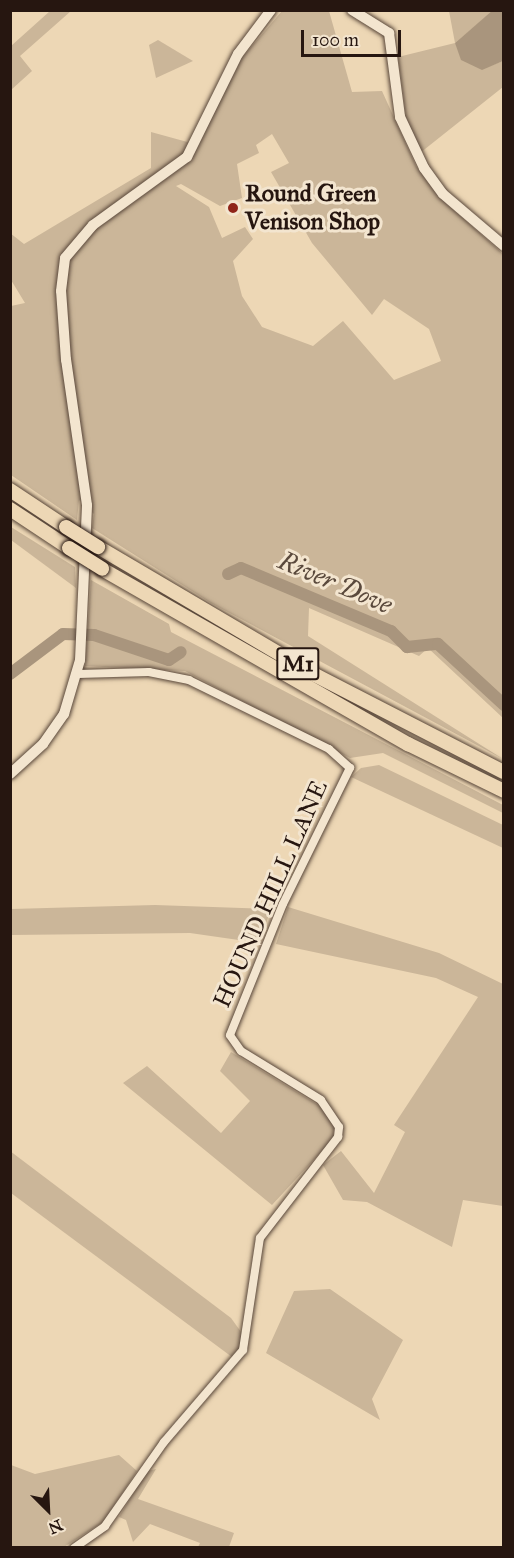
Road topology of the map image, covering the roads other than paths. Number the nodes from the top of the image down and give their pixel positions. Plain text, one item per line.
1 (272, 10) edge
2 (352, 10) edge
3 (504, 246) edge
4 (10, 490) edge
5 (10, 509) edge
6 (78, 674) junction
7 (504, 772) edge
8 (10, 774) edge
9 (504, 790) edge
10 (74, 1548) edge

1 - 6 street
2 - 3 street
4 - 7 highway, M1, bridge
5 - 9 highway, M1, bridge
6 - 8 street
6 - 10 street, HOUND HILL LANE

